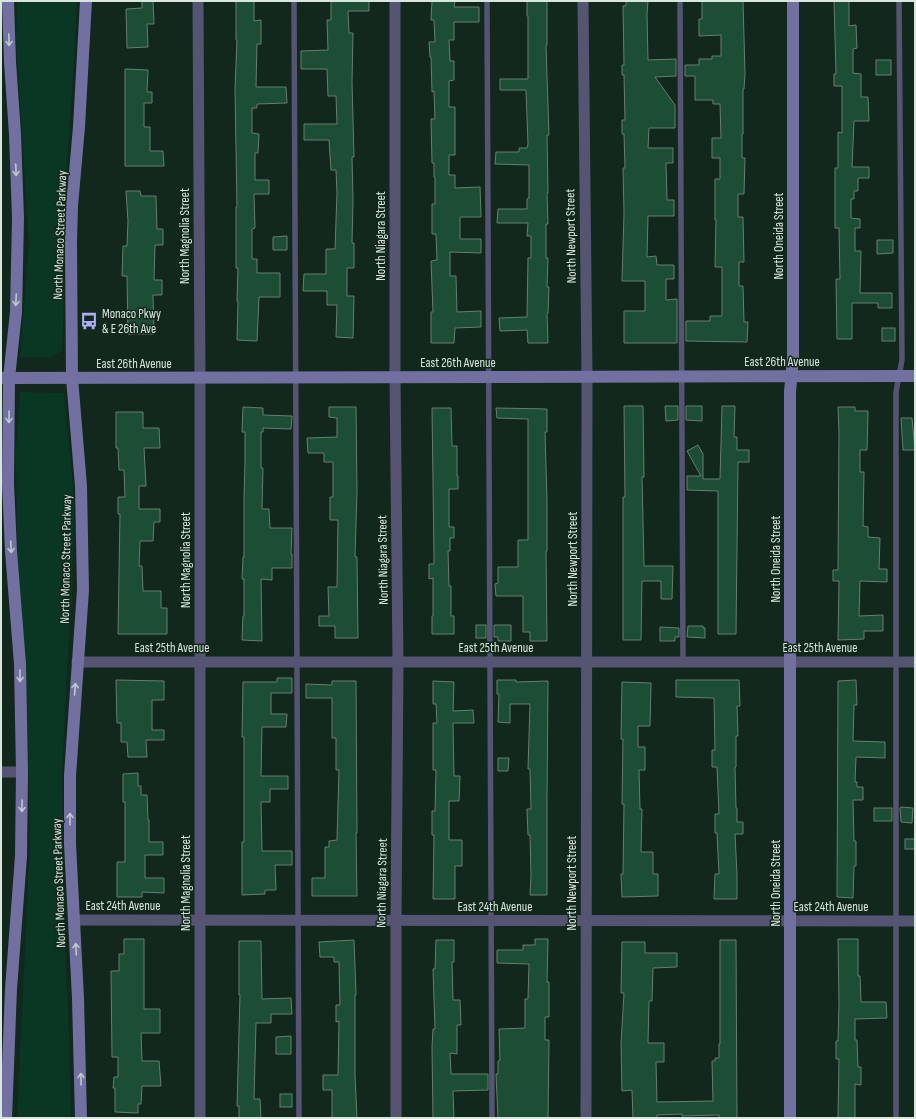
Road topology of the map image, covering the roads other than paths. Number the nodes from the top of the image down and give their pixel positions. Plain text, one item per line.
1 (8, 1) edge
2 (86, 1) edge
3 (198, 1) edge
4 (294, 1) edge
5 (396, 1) edge
6 (487, 1) edge
7 (583, 1) edge
8 (680, 1) edge
9 (793, 1) edge
10 (898, 1) edge
11 (682, 376) junction
12 (791, 376) junction
13 (899, 376) junction
14 (915, 376) edge
15 (200, 377) junction
16 (295, 377) junction
17 (395, 377) junction
18 (489, 377) junction
19 (587, 377) junction
20 (5, 378) edge
21 (72, 378) junction
22 (77, 662) junction
23 (200, 662) junction
24 (297, 662) junction
25 (398, 662) junction
26 (490, 662) junction
27 (586, 662) junction
28 (683, 662) junction
29 (790, 662) junction
30 (896, 662) junction
31 (915, 662) edge
32 (1, 772) edge
33 (22, 772) junction
34 (74, 920) junction
35 (200, 920) junction
36 (298, 920) junction
37 (396, 921) junction
38 (491, 921) junction
39 (586, 921) junction
40 (790, 921) junction
41 (896, 921) junction
42 (915, 921) edge
43 (6, 1118) edge
44 (81, 1118) edge
45 (200, 1118) edge
46 (299, 1118) edge
47 (396, 1118) edge
48 (492, 1118) edge
49 (586, 1118) edge
50 (790, 1118) edge
51 (896, 1118) edge

1 -> 20 main road
2 - 21 main road, North Monaco Street Parkway
3 - 15 street, North Magnolia Street
4 - 16 lane
5 - 17 street, North Niagara Street
6 - 18 lane
7 - 19 street, North Newport Street
8 - 11 lane
9 - 12 main road, North Oneida Street
10 - 13 lane
11 - 12 main road, East 26th Avenue
11 - 19 main road, East 26th Avenue
11 - 28 lane
12 - 13 main road, East 26th Avenue
12 - 29 main road, North Oneida Street
13 - 14 main road, East 26th Avenue
13 - 30 lane
15 - 16 main road, East 26th Avenue
15 - 21 main road, East 26th Avenue
15 - 23 street, North Magnolia Street
16 - 17 main road, East 26th Avenue
16 - 24 lane
17 - 18 main road, East 26th Avenue
17 - 25 street, North Niagara Street
18 - 19 main road, East 26th Avenue
18 - 26 lane
19 - 27 street, North Newport Street
20 - 21 main road, East 26th Avenue
20 -> 33 main road
21 - 22 main road, North Monaco Street Parkway
22 - 23 street, East 25th Avenue
34 -> 22 main road, North Monaco Street Parkway
23 - 24 street, East 25th Avenue
23 - 35 street, North Magnolia Street
24 - 25 street, East 25th Avenue
24 - 36 lane
25 - 26 street, East 25th Avenue
25 - 37 street, North Niagara Street
26 - 27 street, East 25th Avenue
26 - 38 lane
27 - 28 street, East 25th Avenue
27 - 39 street, North Newport Street
28 - 29 street, East 25th Avenue
29 - 30 street, East 25th Avenue
29 - 40 main road, North Oneida Street
30 - 31 street, East 25th Avenue
30 - 41 lane
32 - 33 street
33 -> 43 main road
34 - 35 street, East 24th Avenue
44 -> 34 main road, North Monaco Street Parkway
35 - 36 street, East 24th Avenue
35 - 45 street, North Magnolia Street
36 - 37 street, East 24th Avenue
36 - 46 lane
37 - 38 street, East 24th Avenue
37 - 47 street, North Niagara Street
38 - 39 street, East 24th Avenue
38 - 48 lane
39 - 40 street, East 24th Avenue
39 - 49 street, North Newport Street
40 - 41 street, East 24th Avenue
40 - 50 main road, North Oneida Street
41 - 42 street, East 24th Avenue
41 - 51 lane

